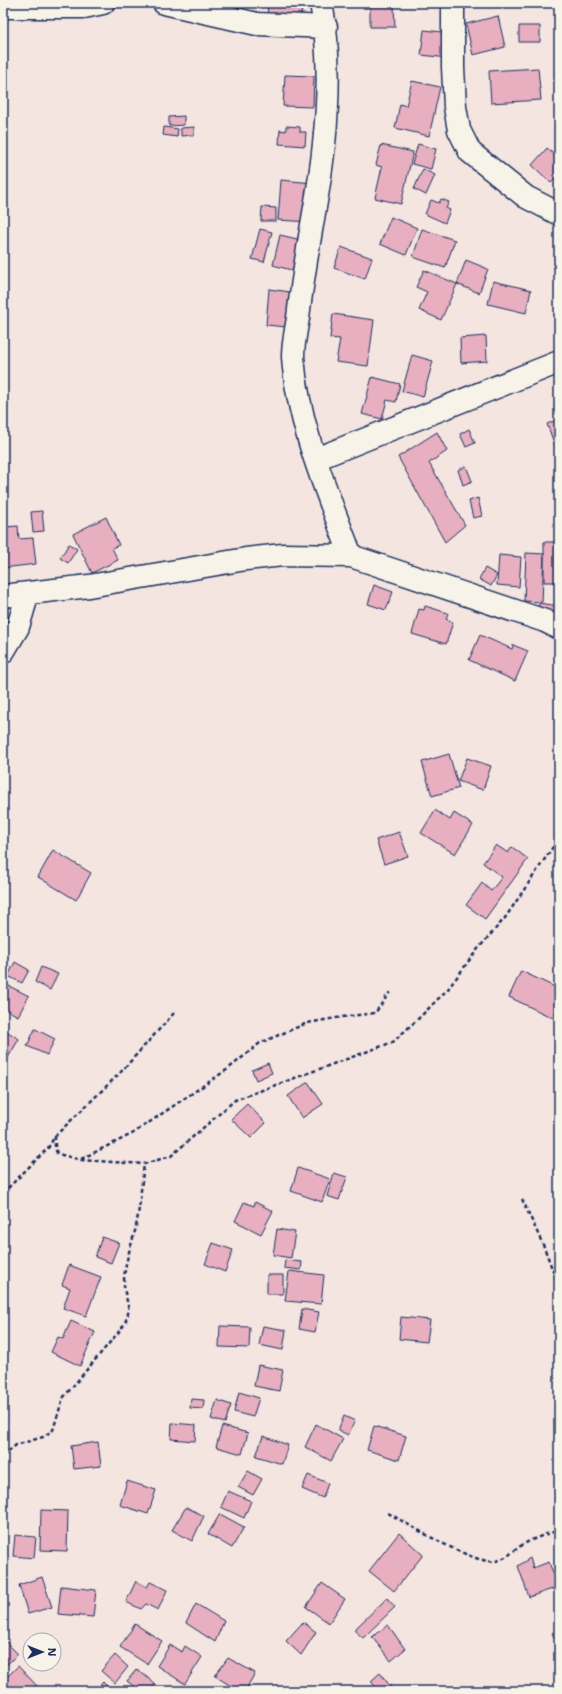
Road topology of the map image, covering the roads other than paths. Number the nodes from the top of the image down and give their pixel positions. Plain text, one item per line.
1 (103, 3) edge
2 (164, 3) edge
3 (321, 3) edge
4 (453, 3) edge
5 (3, 7) edge
6 (326, 27) junction
7 (559, 214) edge
8 (559, 362) edge
9 (316, 459) junction
10 (351, 556) junction
11 (28, 593) junction
12 (3, 596) edge
13 (559, 628) edge
14 (3, 652) edge

1 - 5 street
2 - 6 street
3 - 6 street
4 - 7 street
6 - 9 street
8 - 9 street
9 - 10 street
10 - 11 street
10 - 13 street
11 - 12 street
11 - 14 street

